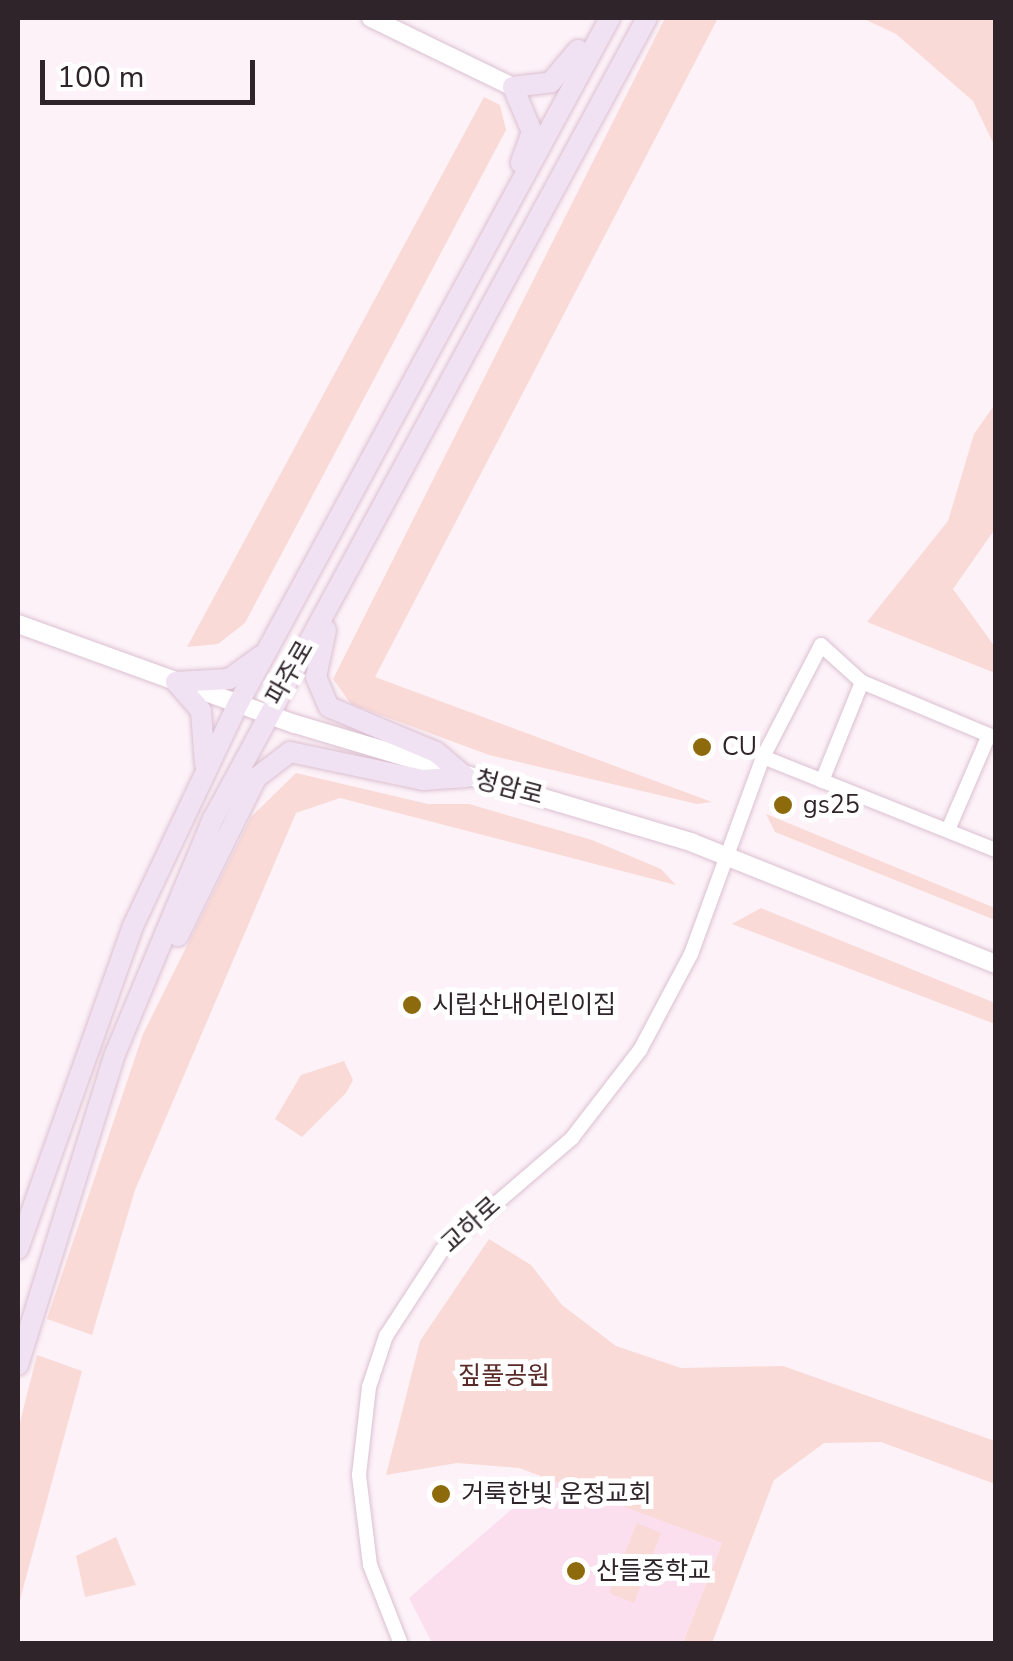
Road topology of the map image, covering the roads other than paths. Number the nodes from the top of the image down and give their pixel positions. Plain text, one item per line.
1 (371, 18) edge
2 (596, 18) edge
3 (610, 18) edge
4 (647, 18) edge
5 (514, 87) junction
6 (509, 207) junction
7 (413, 448) junction
8 (18, 624) edge
9 (275, 638) junction
10 (176, 682) junction
11 (862, 682) junction
12 (238, 704) junction
13 (267, 714) junction
14 (992, 736) edge
15 (763, 757) junction
16 (466, 777) junction
17 (201, 782) junction
18 (822, 782) junction
19 (948, 830) junction
20 (996, 850) edge
21 (727, 855) junction
22 (996, 964) edge
23 (141, 992) junction
24 (18, 1249) edge
25 (18, 1364) edge
26 (401, 1644) edge

1 - 5 street
2 - 5 main road
3 - 6 main road, 파주로
4 - 7 main road, 파주로
5 - 6 main road
6 - 9 main road, 파주로
7 - 13 main road, 파주로
7 - 16 main road
8 - 10 street, 청암로
9 - 10 main road
9 - 12 main road, 파주로
10 - 12 street, 청암로
10 - 17 main road
11 - 14 street
11 - 15 street, 교하로
11 - 18 street
12 - 13 street, 청암로
12 - 17 main road, 파주로
13 - 16 street, 청암로
13 - 23 main road, 파주로
14 - 19 street
15 - 18 street
15 - 21 street, 교하로
16 - 21 street, 청암로
16 - 23 main road
17 - 24 main road, 파주로
18 - 19 street
19 - 20 street
21 - 22 street, 청암로
21 - 26 street, 교하로
23 - 25 main road, 파주로

